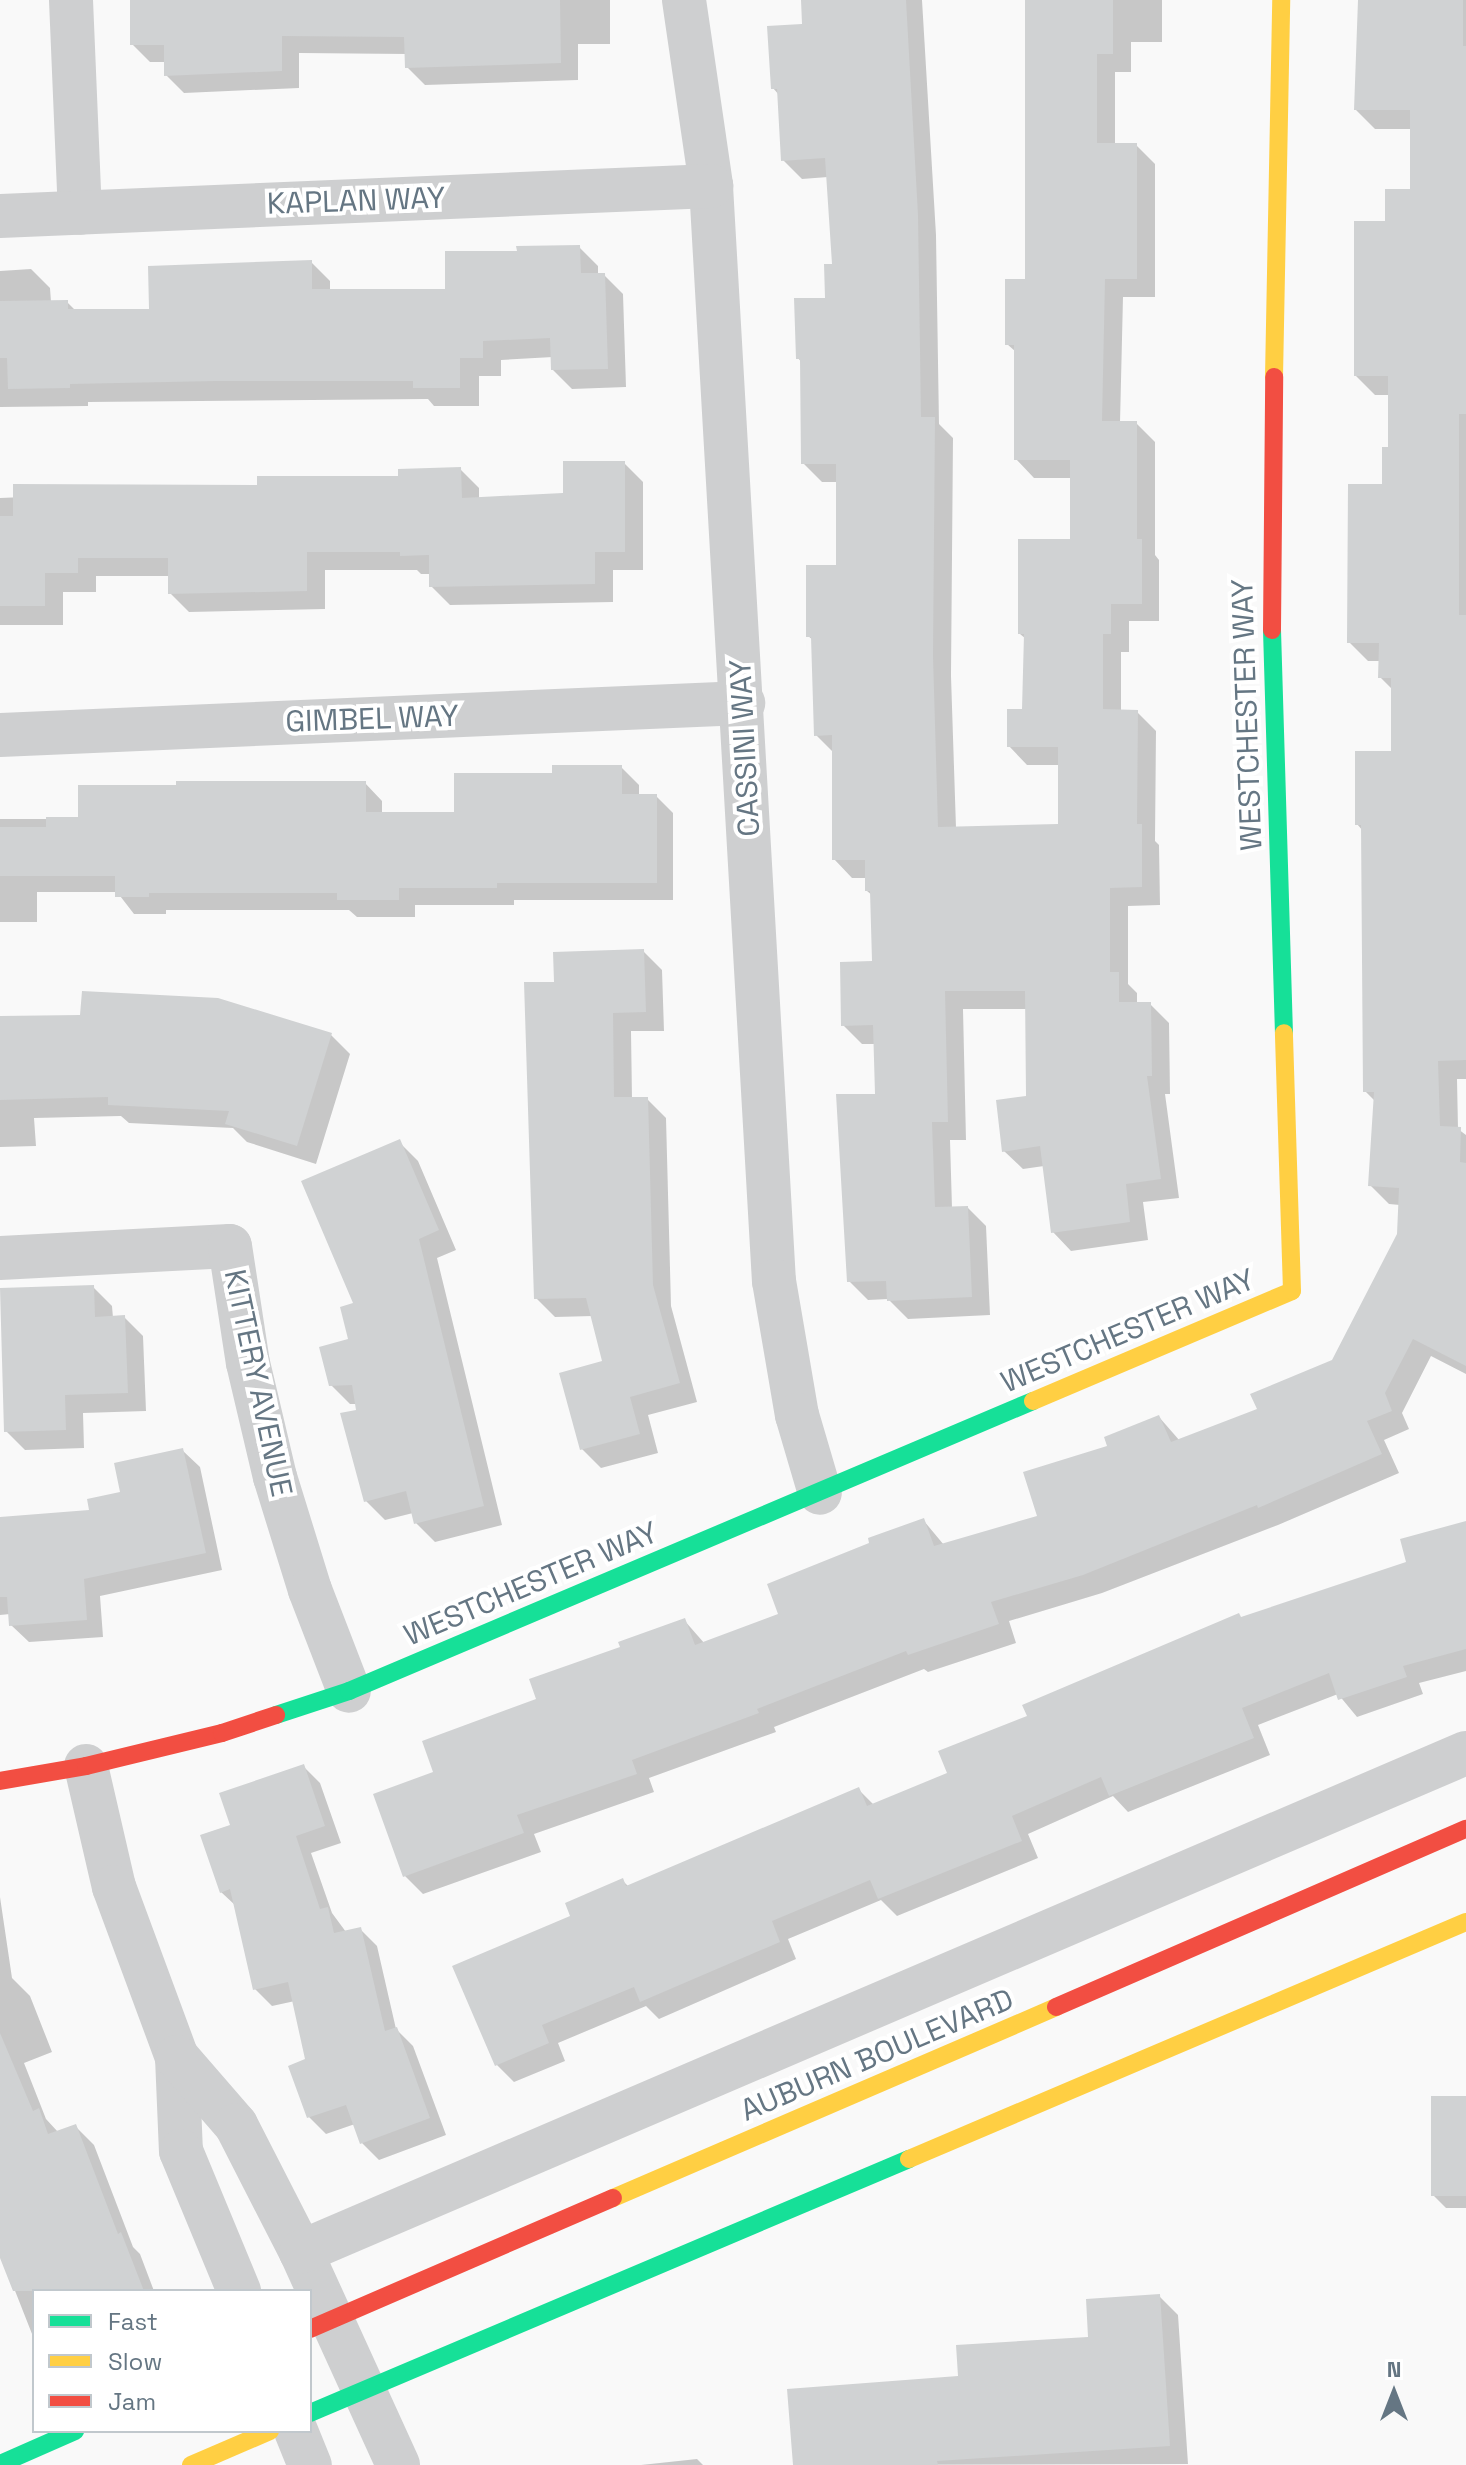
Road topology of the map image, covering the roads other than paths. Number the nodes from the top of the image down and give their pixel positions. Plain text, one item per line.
1 (71, 0) edge
2 (684, 0) edge
3 (1281, 0) edge
4 (711, 186) junction
5 (80, 213) junction
6 (0, 216) edge
7 (743, 703) junction
8 (0, 735) edge
9 (0, 1258) edge
10 (820, 1493) junction
11 (349, 1691) junction
12 (1466, 1753) edge
13 (86, 1766) junction
14 (0, 1781) edge
15 (1466, 1829) edge
16 (1466, 1922) edge
17 (177, 2057) junction
18 (301, 2252) junction
19 (238, 2289) edge
20 (311, 2289) edge
21 (312, 2294) edge
22 (320, 2324) edge
23 (363, 2390) junction
24 (312, 2412) edge
25 (70, 2433) edge
26 (265, 2433) edge
27 (297, 2433) edge
28 (0, 2464) edge
29 (191, 2465) edge
30 (310, 2465) edge
31 (398, 2465) edge

1 - 5 street
2 - 4 street, CASSINI WAY
3 - 10 street, WESTCHESTER WAY
4 - 5 street, KAPLAN WAY
4 - 7 street, CASSINI WAY
5 - 6 street, KAPLAN WAY
7 - 8 street, GIMBEL WAY
7 - 10 street, CASSINI WAY
9 - 11 street, KITTERY AVENUE
10 - 11 street, WESTCHESTER WAY
11 - 13 street, WESTCHESTER WAY
12 - 18 street
13 - 14 street, WESTCHESTER WAY
13 - 17 street
15 - 22 street, AUBURN BOULEVARD
16 - 23 street
17 - 18 street
17 - 19 street
18 - 20 street
21 - 22 street
22 - 23 street
23 - 24 street
23 - 31 street
25 - 28 street
26 - 29 street
27 - 30 street

